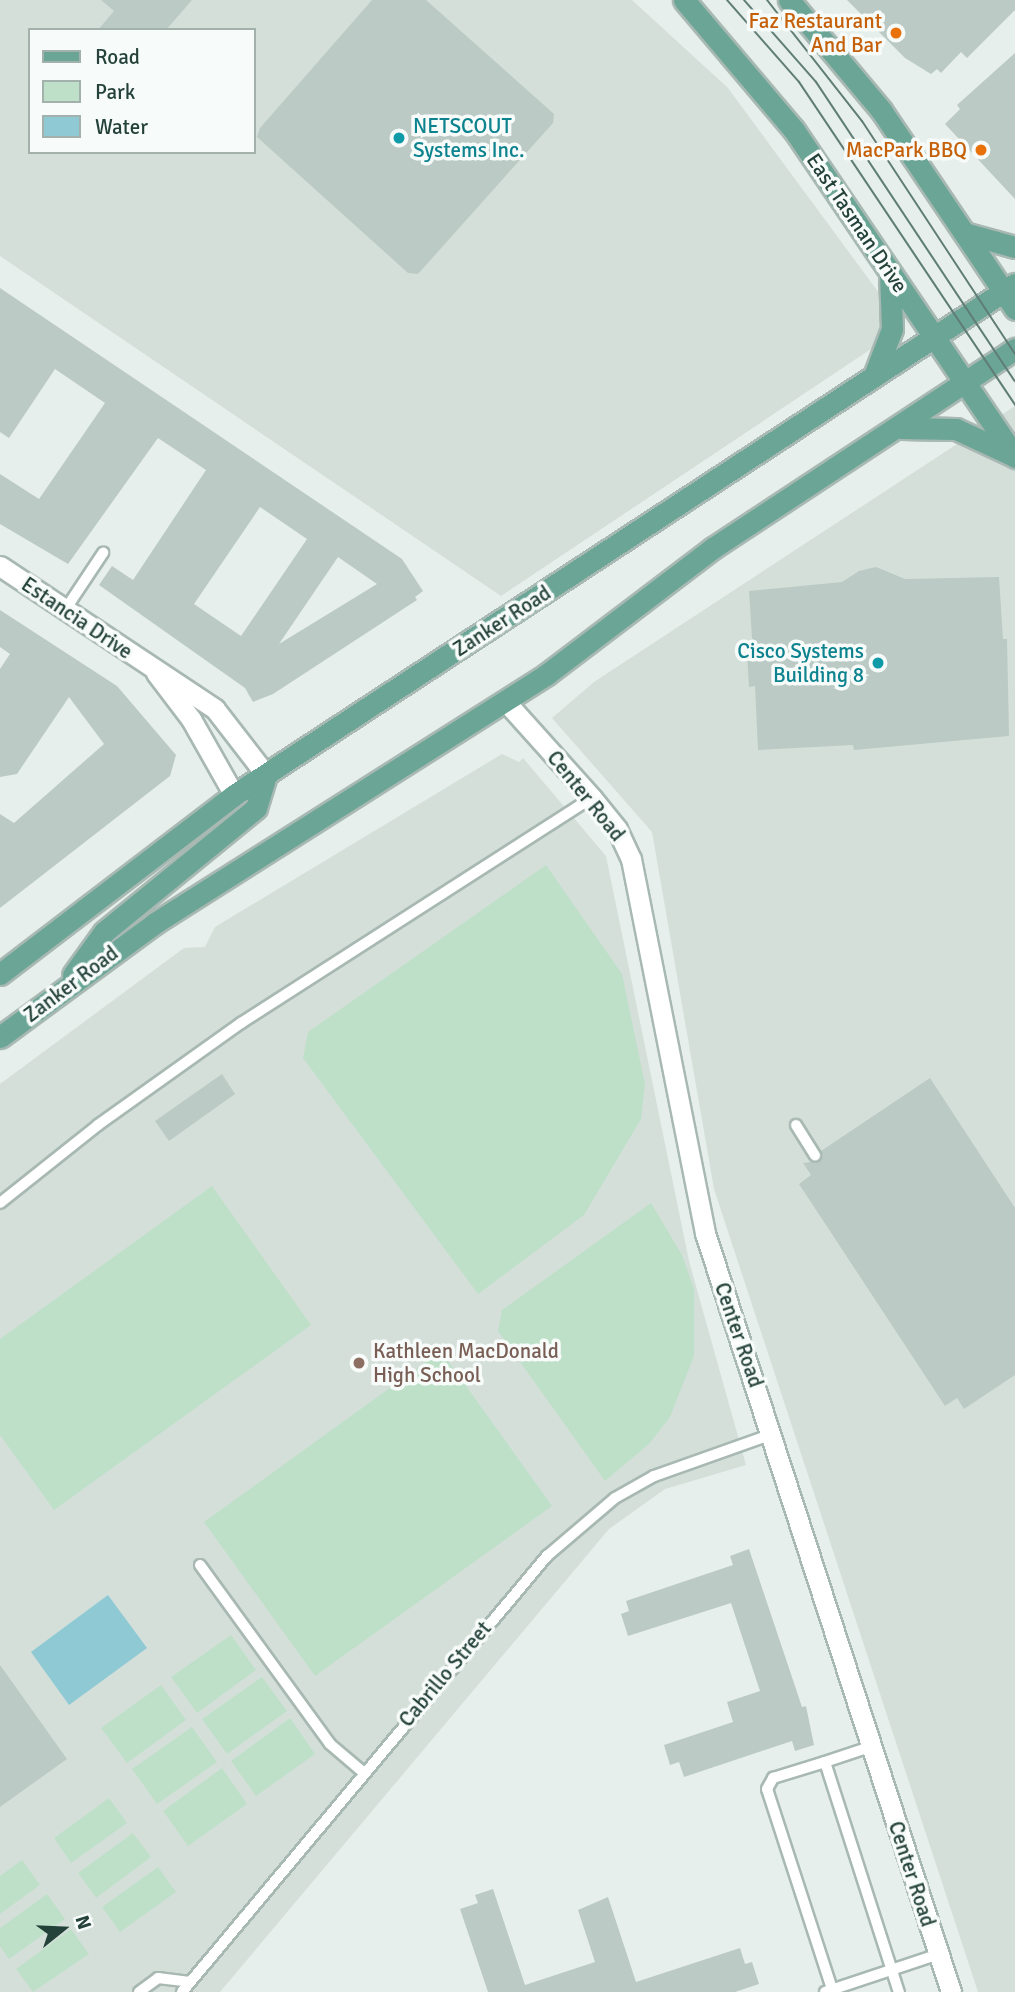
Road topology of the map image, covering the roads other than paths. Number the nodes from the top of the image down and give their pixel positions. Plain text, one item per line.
1 (684, 0) edge
2 (789, 0) edge
3 (968, 234) junction
4 (1015, 247) edge
5 (890, 271) junction
6 (1009, 287) edge
7 (1015, 310) edge
8 (935, 336) junction
9 (1015, 349) edge
10 (874, 376) junction
11 (966, 382) junction
12 (901, 428) junction
13 (1015, 457) edge
14 (103, 552) dead end
15 (0, 566) edge
16 (65, 610) junction
17 (153, 670) junction
18 (506, 702) junction
19 (266, 775) junction
20 (234, 795) junction
21 (592, 798) junction
22 (0, 974) edge
23 (58, 996) junction
24 (0, 1037) edge
25 (796, 1125) dead end
26 (815, 1155) dead end
27 (0, 1203) edge
28 (771, 1435) junction
29 (200, 1565) dead end
30 (870, 1747) junction
31 (825, 1762) junction
32 (363, 1772) junction
33 (939, 1954) junction
34 (892, 1970) junction
35 (190, 1982) junction
36 (830, 1991) edge
37 (139, 1992) edge
38 (182, 1992) edge
39 (899, 1992) edge
40 (951, 1992) edge

1 - 5 main road, East Tasman Drive
2 - 3 main road
3 - 4 main road
3 - 6 main road
5 - 8 main road, East Tasman Drive
5 - 10 main road
6 - 7 main road
6 - 8 main road, Zanker Road
8 - 10 main road, Zanker Road
8 - 11 main road, East Tasman Drive
9 - 11 main road, Zanker Road
10 - 19 main road, Zanker Road
11 - 12 main road, Zanker Road
11 - 13 main road, East Tasman Drive
12 - 13 main road
12 - 18 main road, Zanker Road
14 - 16 lane
15 - 16 street, Estancia Drive
16 - 17 street, Estancia Drive
17 - 19 street, Estancia Drive
17 - 20 street, Estancia Drive
18 - 21 street, Center Road
18 - 23 main road, Zanker Road
19 - 20 main road, Zanker Road
19 - 23 main road
20 - 22 main road, Zanker Road
21 - 27 lane
21 - 28 street, Center Road
23 - 24 main road, Zanker Road
25 - 26 lane
28 - 30 street, Center Road
28 - 32 lane, Cabrillo Street
29 - 32 lane
30 - 31 lane
30 - 33 street, Center Road
31 - 34 lane
31 - 36 lane
32 - 35 lane, Cabrillo Street
33 - 34 lane
33 - 40 street, Center Road
34 - 36 lane
34 - 39 lane
35 - 37 lane
35 - 38 lane, Cabrillo Street

